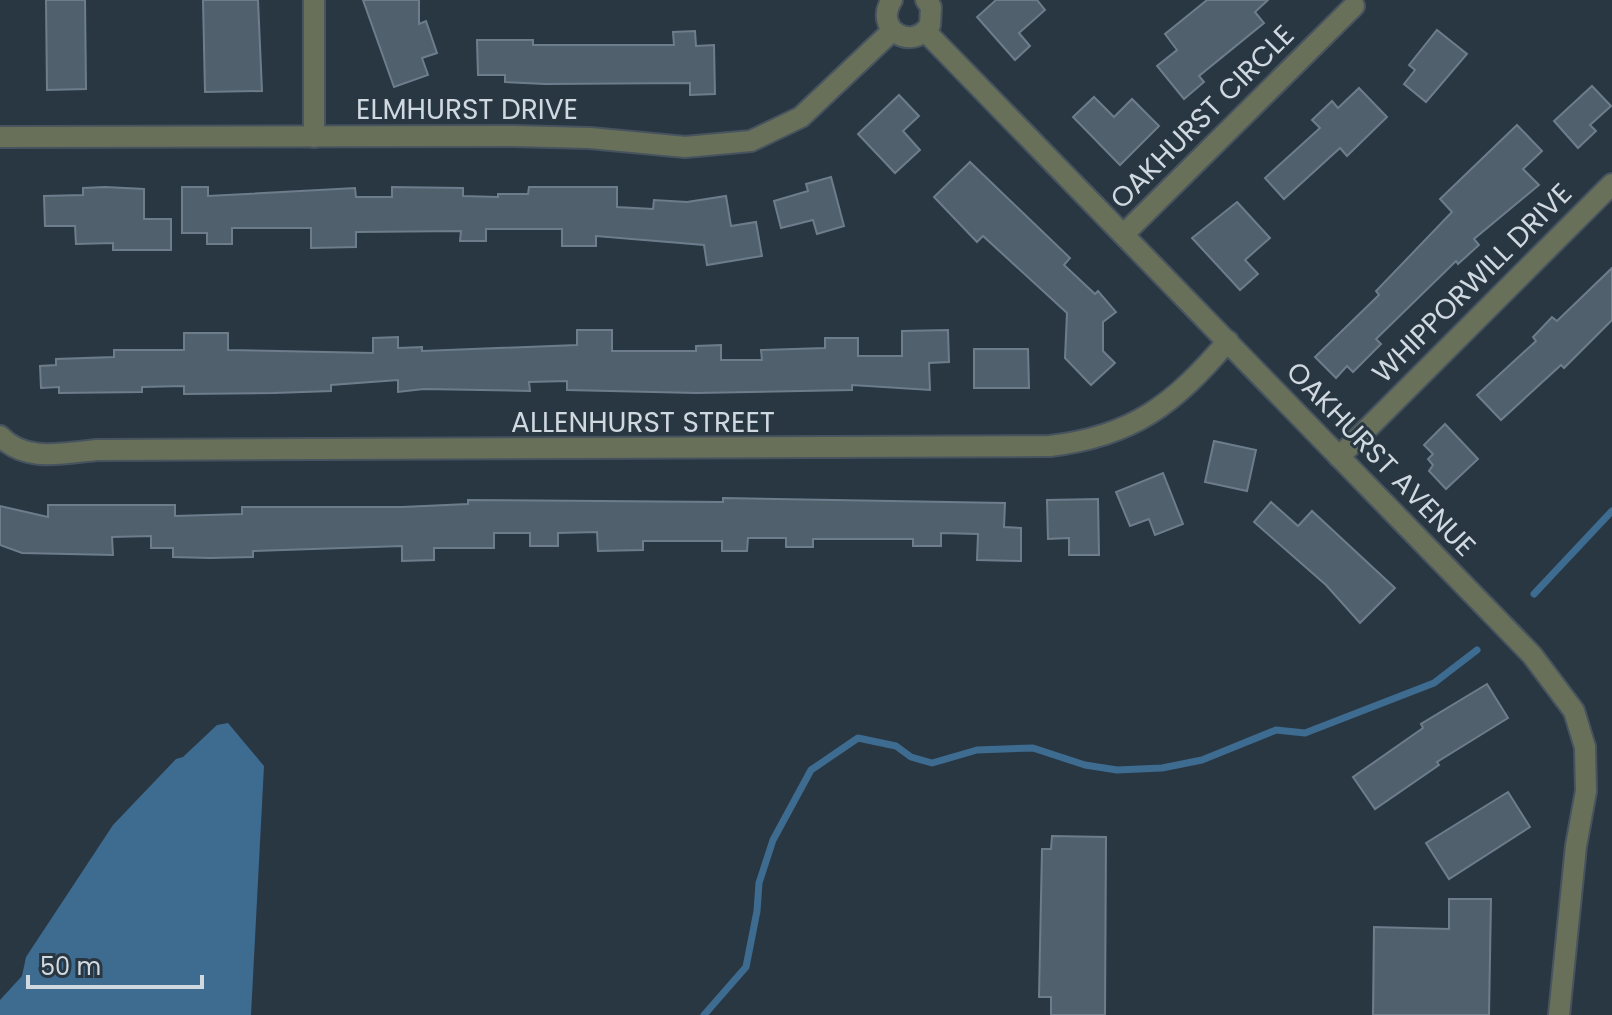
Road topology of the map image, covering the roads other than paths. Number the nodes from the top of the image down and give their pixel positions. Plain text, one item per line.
1 (314, 0) edge
2 (892, 0) edge
3 (926, 0) edge
4 (1354, 6) dead end
5 (892, 31) junction
6 (926, 32) junction
7 (0, 137) edge
8 (314, 137) junction
9 (1612, 184) edge
10 (1124, 234) junction
11 (1228, 341) junction
12 (0, 436) edge
13 (1339, 457) junction
14 (1559, 1015) edge

1 - 8 street
2 - 5 street
3 - 6 street
4 - 10 street, OAKHURST CIRCLE
5 - 6 street
5 - 8 street, ELMHURST DRIVE
6 - 10 street, OAKHURST AVENUE
7 - 8 street, ELMHURST DRIVE
9 - 13 street, WHIPPORWILL DRIVE
10 - 11 street, OAKHURST AVENUE
11 - 12 street, ALLENHURST STREET
11 - 13 street, OAKHURST AVENUE
13 - 14 street, OAKHURST AVENUE

